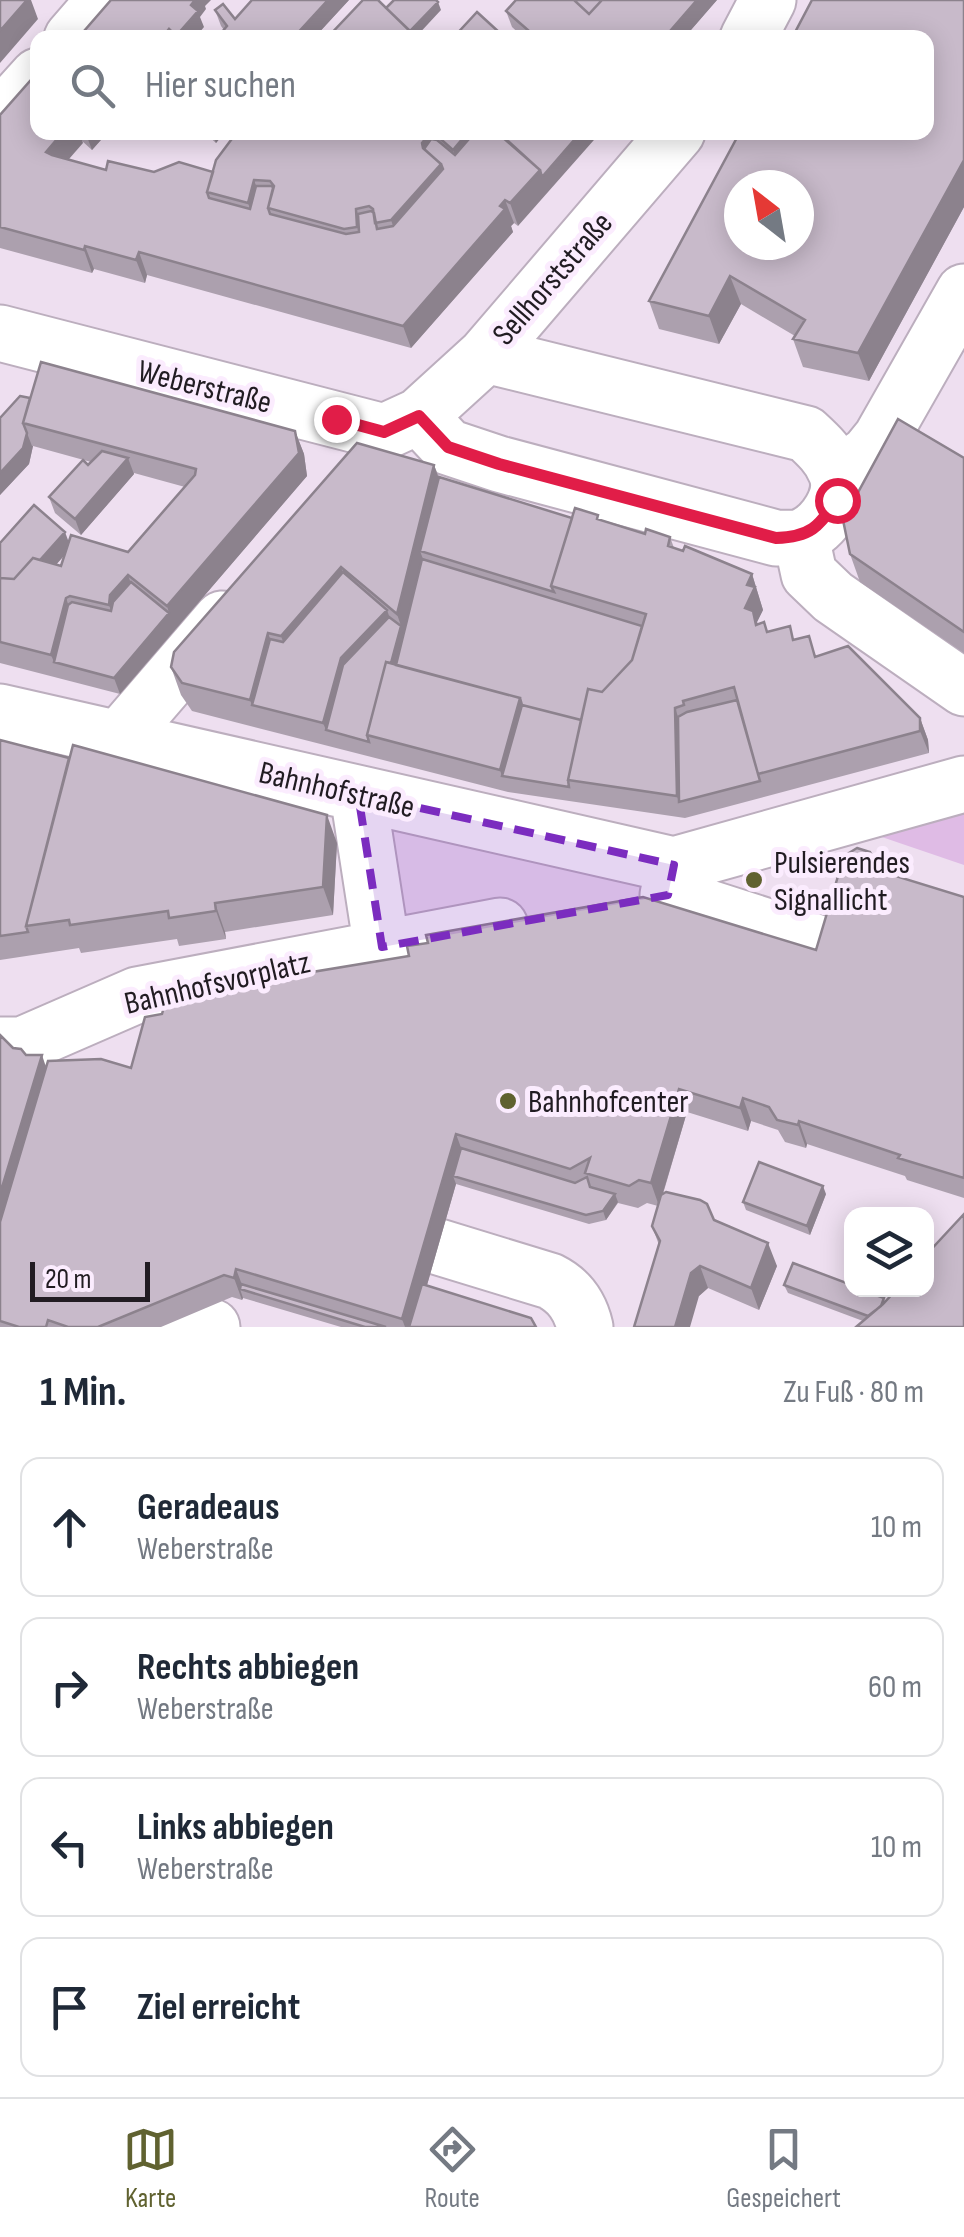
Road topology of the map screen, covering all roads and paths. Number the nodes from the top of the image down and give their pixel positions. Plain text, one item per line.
1 (105, 0) edge
2 (768, 0) edge
3 (79, 30) edge
4 (752, 30) edge
5 (30, 85) edge
6 (0, 118) edge
7 (669, 140) edge
8 (964, 292) edge
9 (0, 333) edge
10 (486, 355) junction
11 (402, 424) junction
12 (348, 473) edge
13 (838, 476) junction
14 (801, 537) junction
15 (259, 577) edge
16 (964, 688) edge
17 (0, 712) edge
18 (118, 740) junction
19 (964, 784) edge
20 (358, 794) junction
21 (671, 880) junction
22 (610, 906) edge
23 (553, 916) edge
24 (381, 944) junction
25 (810, 968) edge
26 (0, 1045) edge
27 (316, 1209) edge
28 (77, 1261) edge
29 (212, 1327) edge
30 (585, 1327) edge

1 - 3 street
2 - 4 street
5 - 6 street
7 - 10 street, Sellhorststraße
8 - 13 street
9 - 11 street, Weberstraße
10 - 11 street, Sellhorststraße
10 - 13 street
11 - 12 street, Sellhorststraße
11 - 14 street, Weberstraße
13 - 14 street
14 - 16 street
15 - 18 street
17 - 18 street, Bahnhofstraße
18 - 20 street, Bahnhofstraße
19 - 21 street
20 - 21 street, Bahnhofstraße
20 - 24 street
21 - 22 street
21 - 25 street
23 - 24 street, Bahnhofsvorplatz
24 - 26 street, Bahnhofsvorplatz
27 - 30 street
28 - 29 street

